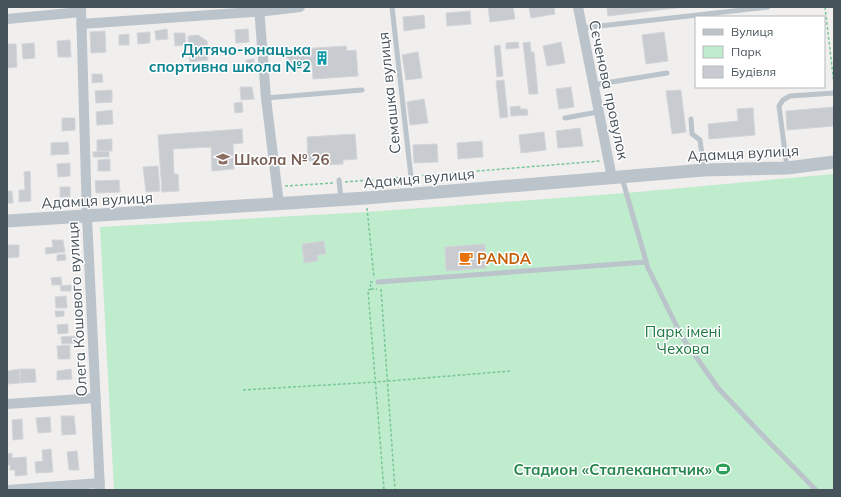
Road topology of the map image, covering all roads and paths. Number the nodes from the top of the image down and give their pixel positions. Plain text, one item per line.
1 (300, 7) edge
2 (392, 7) edge
3 (578, 7) edge
4 (768, 7) edge
5 (825, 7) edge
6 (260, 9) edge
7 (81, 10) edge
8 (7, 19) edge
9 (81, 24) junction
10 (581, 28) junction
11 (667, 73) dead end
12 (834, 84) edge
13 (593, 85) junction
14 (362, 90) dead end
15 (834, 93) edge
16 (266, 98) junction
17 (598, 112) junction
18 (565, 118) dead end
19 (691, 119) dead end
20 (609, 160) junction
21 (834, 162) edge
22 (787, 168) junction
23 (704, 170) junction
24 (411, 177) joint
25 (617, 178) junction
26 (339, 180) dead end
27 (366, 198) junction
28 (341, 200) junction
29 (279, 204) junction
30 (87, 217) junction
31 (7, 221) edge
32 (646, 262) junction
33 (378, 282) dead end
34 (371, 289) junction
35 (510, 371) dead end
36 (388, 381) junction
37 (376, 382) junction
38 (243, 390) dead end
39 (96, 398) junction
40 (7, 404) edge
41 (100, 486) edge
42 (8, 490) edge
43 (384, 490) edge
44 (395, 490) edge
45 (816, 490) edge

1 - 6 street
2 - 24 lane, Семашка вулиця
3 - 10 street, Сєченова провулок
4 - 10 lane
5 - 12 path
6 - 9 street
6 - 16 street
7 - 8 street
7 - 9 street, Олега Кошового вулиця
9 - 30 street, Олега Кошового вулиця
10 - 13 street, Сєченова провулок
11 - 13 lane
13 - 17 street, Сєченова провулок
14 - 16 lane
15 - 22 lane
16 - 29 street
17 - 18 lane
17 - 20 street, Сєченова провулок
19 - 23 lane
20 - 24 path
20 - 25 street, Сєченова провулок
21 - 22 street, Адамця вулиця
22 - 23 street, Адамця вулиця
23 - 25 street, Адамця вулиця
25 - 27 street, Адамця вулиця
25 - 32 lane
26 - 28 lane
27 - 28 street, Адамця вулиця
27 - 34 path
28 - 29 street, Адамця вулиця
29 - 30 street, Адамця вулиця
30 - 31 street, Адамця вулиця
30 - 39 street, Олега Кошового вулиця
32 - 33 lane
32 - 45 lane
34 - 36 path
34 - 37 path
35 - 36 path
36 - 37 path
36 - 44 path
37 - 38 path
37 - 43 path
39 - 40 street
39 - 41 street, Олега Кошового вулиця
41 - 42 street

